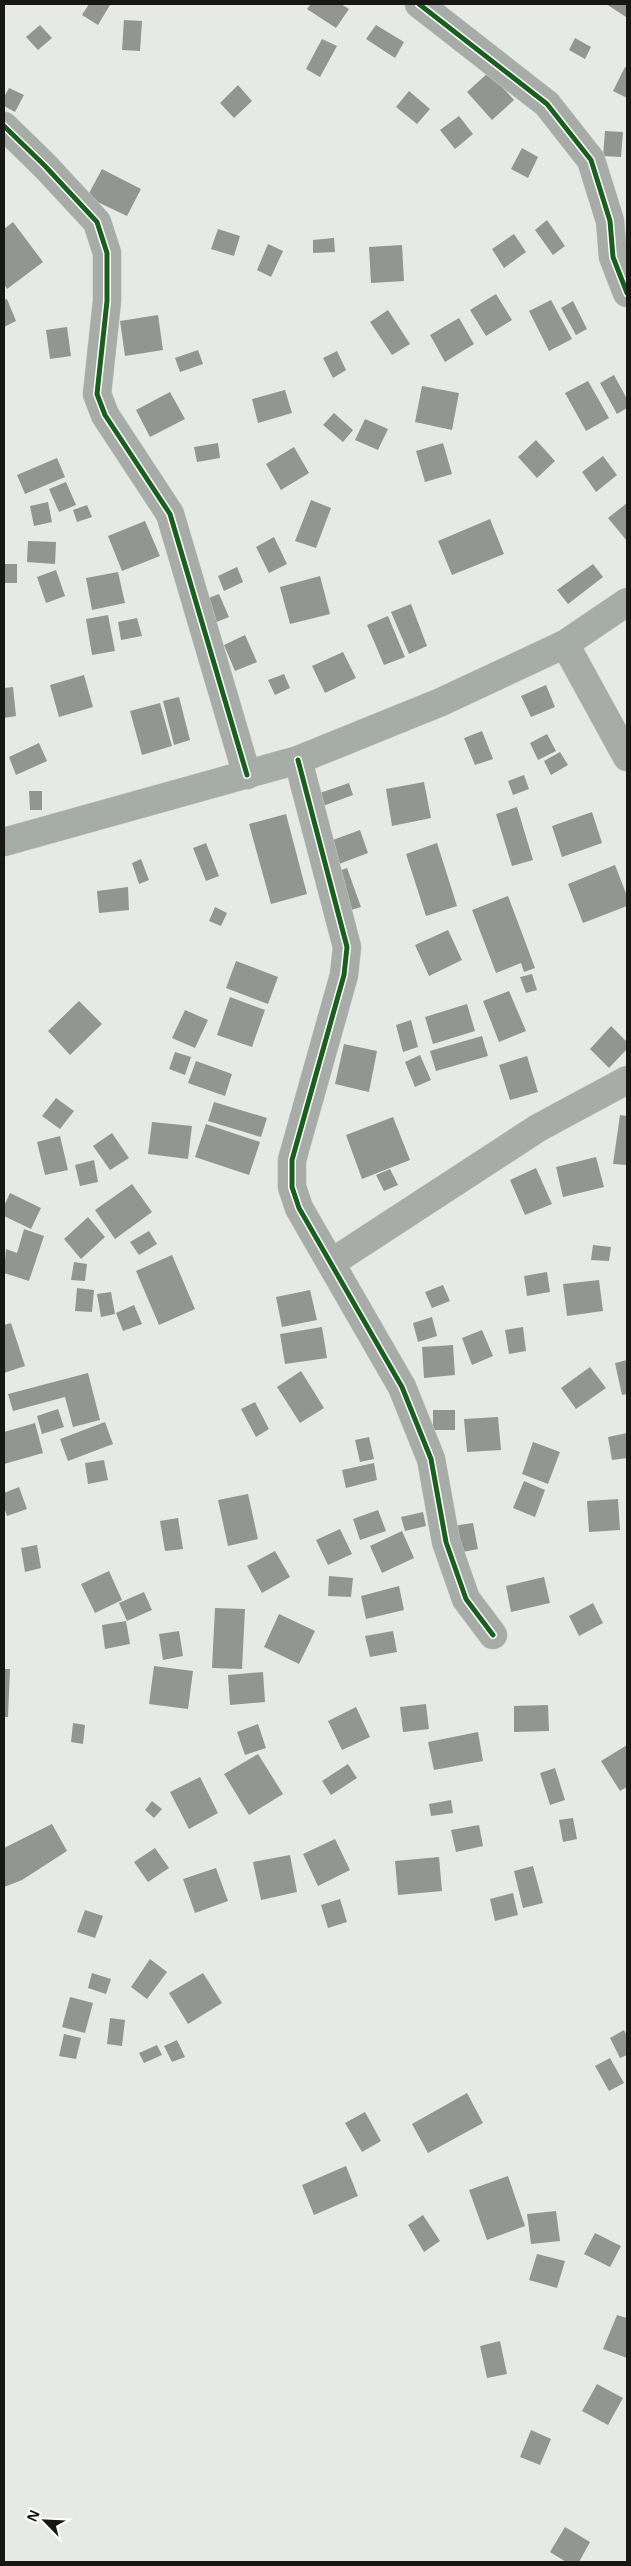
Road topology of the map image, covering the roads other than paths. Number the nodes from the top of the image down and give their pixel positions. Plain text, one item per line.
1 (419, 4) edge
2 (4, 126) edge
3 (627, 293) edge
4 (627, 602) edge
5 (565, 644) junction
6 (627, 757) edge
7 (298, 760) junction
8 (247, 775) junction
9 (4, 842) edge
10 (627, 1080) edge
11 (331, 1264) junction
12 (493, 1635) dead end

1 - 3 street
2 - 8 street
4 - 5 street
5 - 6 street
5 - 7 street
7 - 8 street
7 - 11 street
8 - 9 street
10 - 11 street
11 - 12 street

